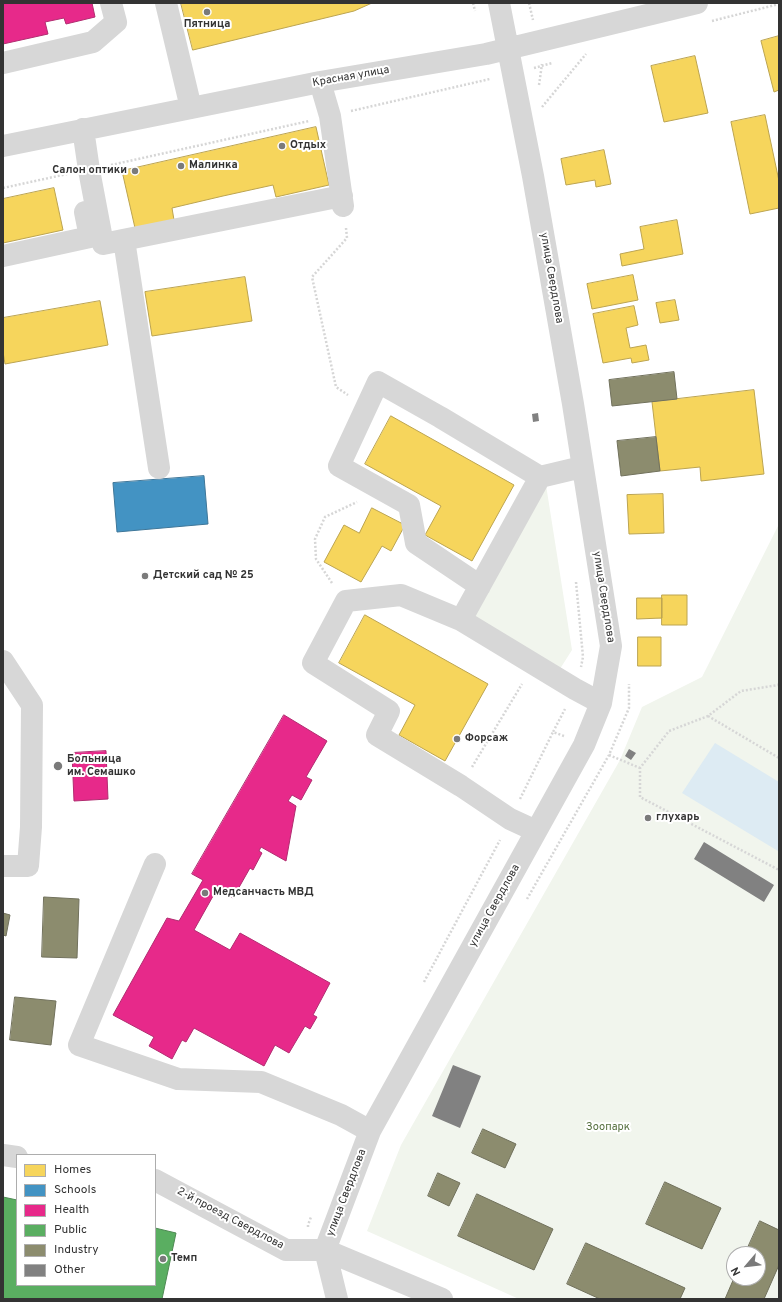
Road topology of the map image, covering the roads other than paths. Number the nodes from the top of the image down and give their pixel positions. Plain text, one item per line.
1 (111, 3) edge
2 (166, 3) edge
3 (499, 3) edge
4 (697, 3) edge
5 (626, 12) edge
6 (508, 48) junction
7 (3, 63) edge
8 (320, 82) junction
9 (191, 108) junction
10 (75, 131) junction
11 (3, 146) edge
12 (124, 240) junction
13 (3, 256) edge
14 (582, 467) junction
15 (159, 468) dead end
16 (540, 477) junction
17 (480, 586) junction
18 (461, 620) junction
19 (3, 661) edge
20 (601, 703) junction
21 (536, 831) junction
22 (155, 864) dead end
23 (3, 866) edge
24 (370, 1131) junction
25 (3, 1155) edge
26 (16, 1157) edge
27 (156, 1181) edge
28 (325, 1250) junction
29 (337, 1299) edge
30 (442, 1299) edge

1 - 7 street
2 - 9 street
3 - 6 street, улица Свердлова
4 - 5 street, Красная улица
5 - 6 street, Красная улица
6 - 8 street, Красная улица
6 - 14 street, улица Свердлова
8 - 9 street, Красная улица
8 - 12 street
9 - 10 street, Красная улица
10 - 11 street, Красная улица
10 - 12 street
10 - 13 street
12 - 15 street
14 - 16 street
14 - 20 street, улица Свердлова
16 - 17 street
16 - 17 street
17 - 18 street
18 - 20 street
18 - 21 street
19 - 23 street
20 - 21 street, улица Свердлова
21 - 24 street, улица Свердлова
22 - 24 street
24 - 28 street, улица Свердлова
25 - 26 street
27 - 28 street, 2-й проезд Свердлова
28 - 29 street, улица Свердлова
28 - 30 street, 2-й проезд Свердлова

